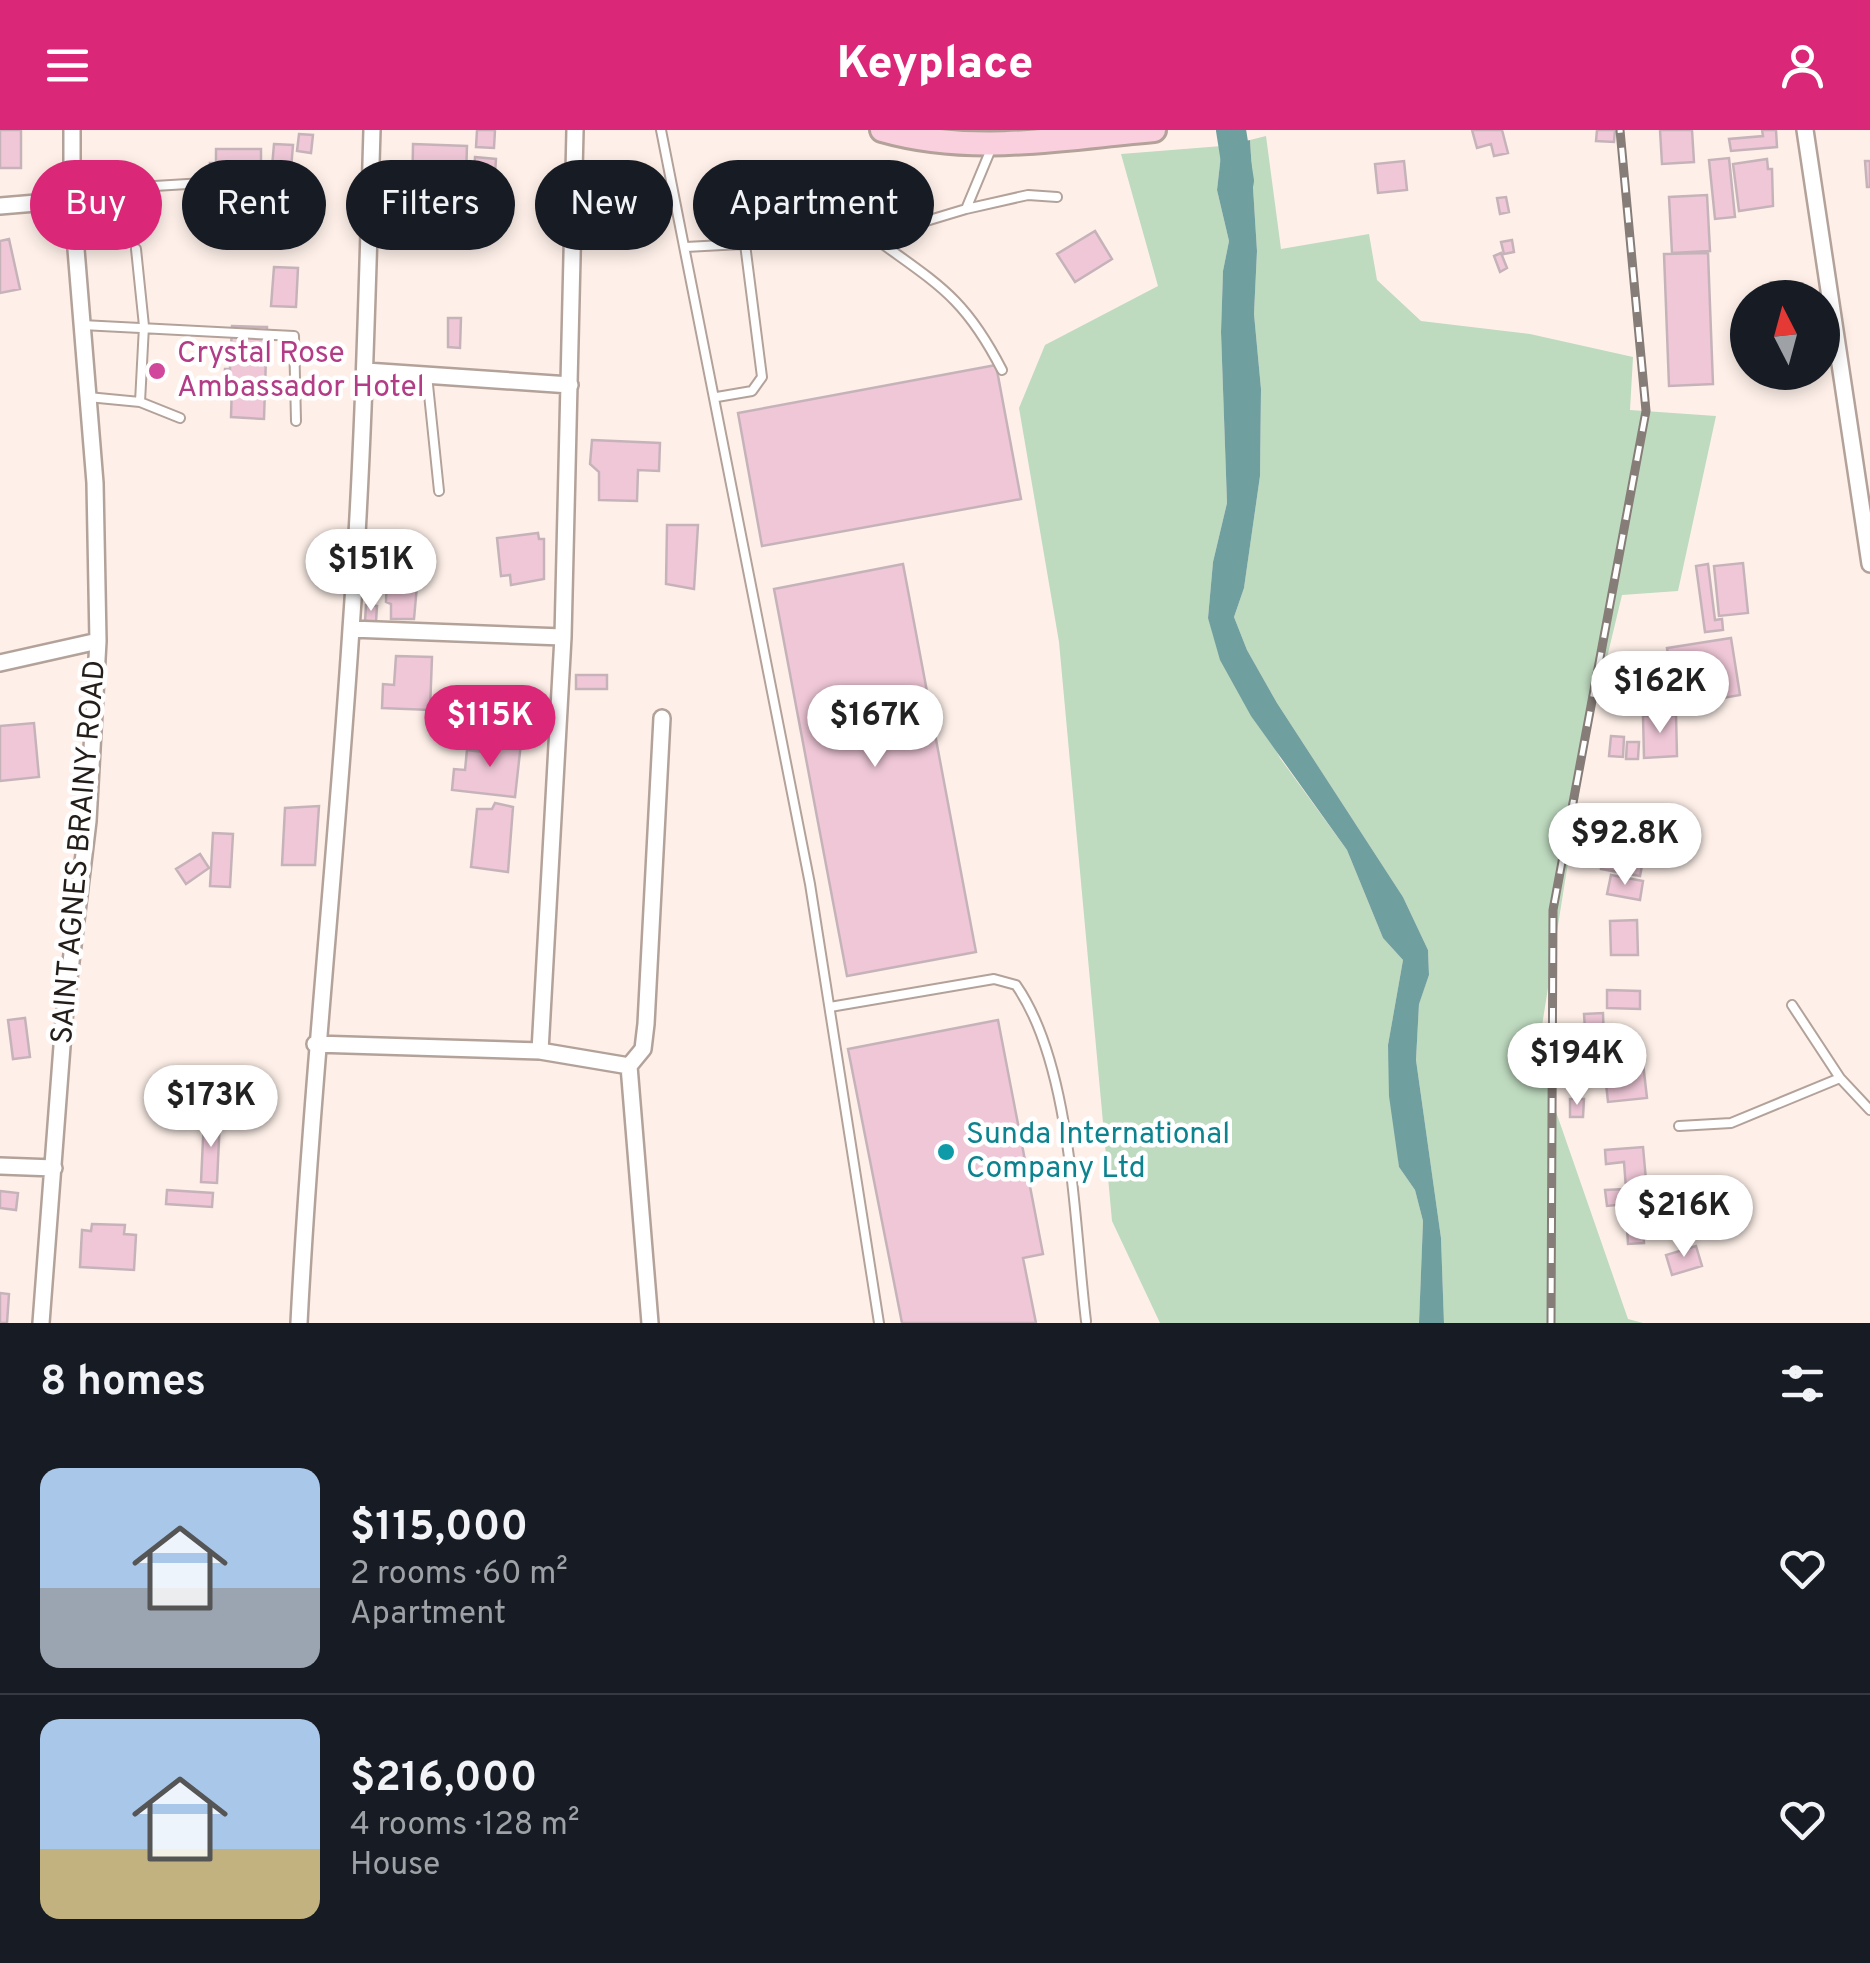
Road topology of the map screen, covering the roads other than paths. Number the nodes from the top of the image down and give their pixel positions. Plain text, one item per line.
1 (72, 130) edge
2 (372, 130) edge
3 (575, 130) edge
4 (661, 130) edge
5 (882, 130) edge
6 (1154, 130) edge
7 (1806, 130) edge
8 (1092, 134) edge
9 (993, 145) junction
10 (72, 160) edge
11 (1057, 197) dead end
12 (30, 201) edge
13 (0, 206) edge
14 (966, 208) junction
15 (934, 218) edge
16 (686, 247) junction
17 (693, 247) edge
18 (76, 250) edge
19 (136, 250) dead end
20 (747, 250) edge
21 (891, 250) edge
22 (82, 325) junction
23 (144, 326) junction
24 (1002, 370) dead end
25 (366, 371) junction
26 (426, 375) junction
27 (570, 385) junction
28 (88, 397) junction
29 (717, 397) junction
30 (140, 402) junction
31 (180, 418) dead end
32 (296, 421) dead end
33 (439, 491) dead end
34 (1870, 564) edge
35 (352, 629) junction
36 (563, 637) junction
37 (98, 641) junction
38 (0, 663) edge
39 (662, 718) dead end
40 (1792, 1004) dead end
41 (830, 1008) junction
42 (316, 1044) junction
43 (540, 1051) junction
44 (629, 1066) junction
45 (1840, 1078) junction
46 (1870, 1110) edge
47 (1678, 1126) dead end
48 (0, 1166) edge
49 (54, 1168) junction
50 (1086, 1321) edge
51 (41, 1323) edge
52 (299, 1323) edge
53 (650, 1323) edge
54 (879, 1323) edge

1 - 10 street, SAINT AGNES BRAINY ROAD
2 - 25 street
3 - 27 street
4 - 16 lane
5 - 9 main road
6 - 8 main road
7 - 34 street
8 - 9 main road
9 - 14 lane
11 - 14 lane
12 - 13 street
14 - 15 lane
16 - 17 lane
16 - 29 lane
18 - 22 street, SAINT AGNES BRAINY ROAD
19 - 23 lane
20 - 29 lane
21 - 24 lane
22 - 23 lane
22 - 28 street, SAINT AGNES BRAINY ROAD
23 - 30 lane
23 - 32 lane
25 - 26 street
25 - 35 street
26 - 27 street
26 - 33 lane
27 - 36 street
28 - 30 lane
28 - 37 street, SAINT AGNES BRAINY ROAD
29 - 41 lane
30 - 31 lane
35 - 36 street
35 - 42 street
36 - 43 street
37 - 38 street
37 - 49 street, SAINT AGNES BRAINY ROAD
39 - 44 street
40 - 45 lane
41 - 50 lane
41 - 54 lane
42 - 43 street
42 - 52 street
43 - 44 street
44 - 53 street
45 - 46 lane
45 - 47 lane
48 - 49 street
49 - 51 street, SAINT AGNES BRAINY ROAD

